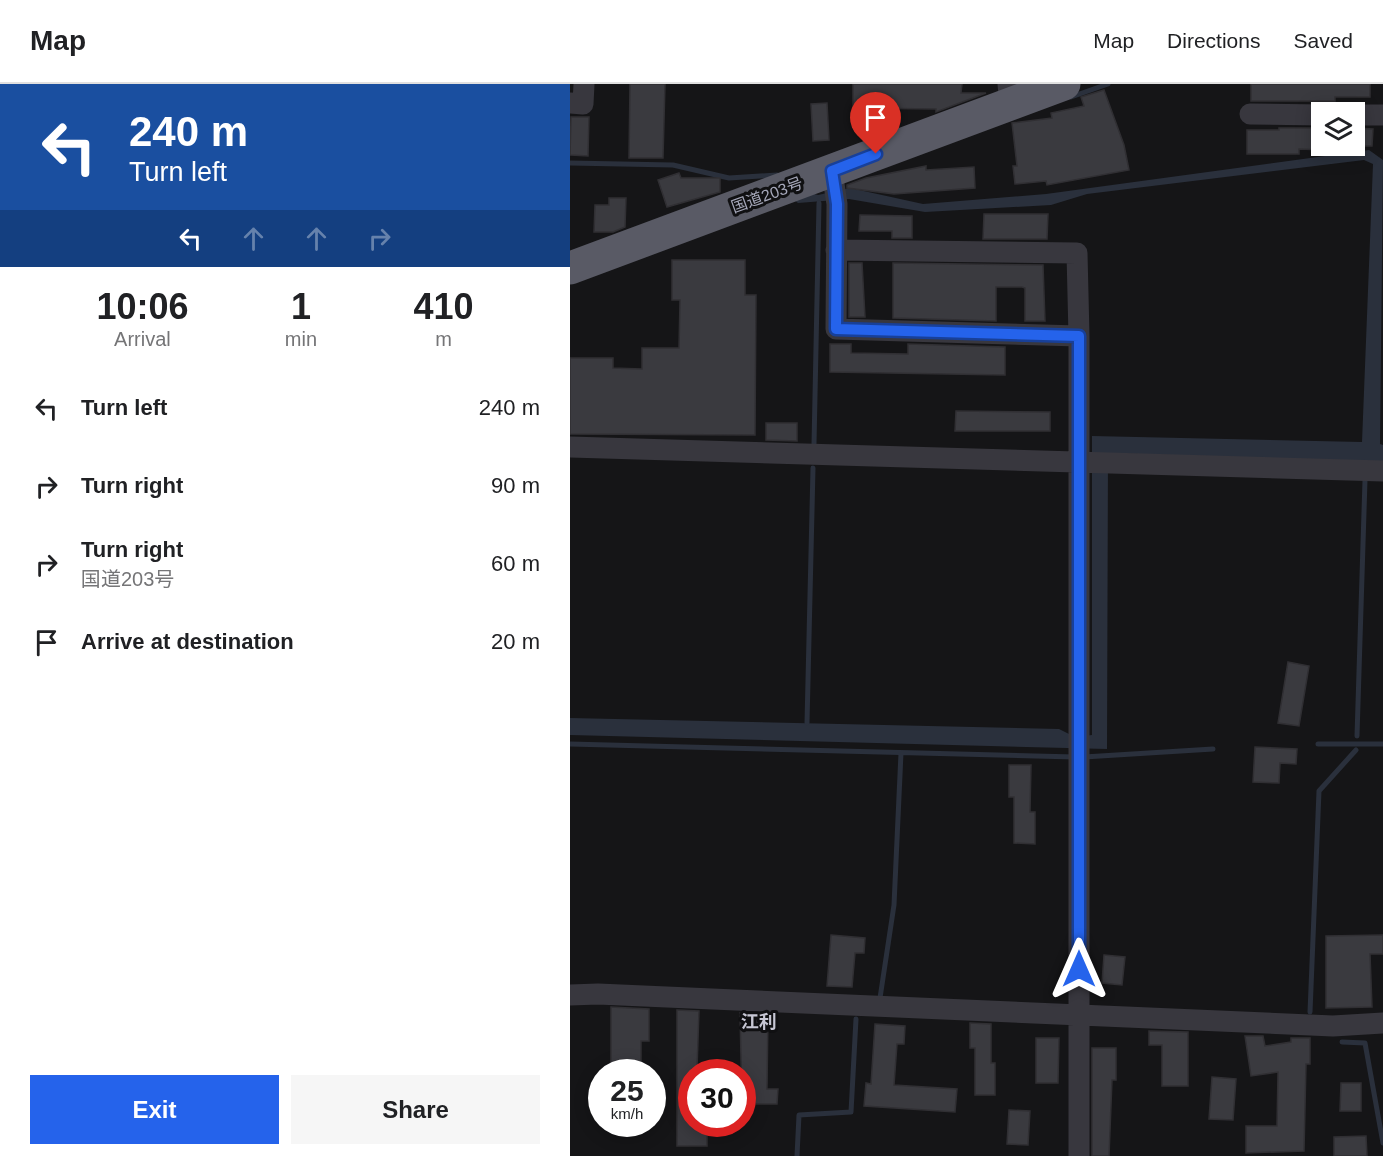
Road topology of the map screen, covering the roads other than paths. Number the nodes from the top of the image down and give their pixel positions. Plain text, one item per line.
1 (584, 84) edge
2 (1065, 84) edge
3 (1009, 94) edge
4 (570, 103) edge
5 (1250, 114) dead end
6 (1311, 115) edge
7 (1365, 115) edge
8 (1383, 115) edge
9 (835, 186) junction
10 (836, 250) junction
11 (570, 268) edge
12 (1079, 336) junction
13 (570, 447) edge
14 (1079, 461) junction
15 (1383, 471) edge
16 (570, 995) edge
17 (1079, 1015) junction
18 (1383, 1023) edge
19 (1079, 1156) edge

1 - 4 street
2 - 3 highway, 国道203号
3 - 9 highway, 国道203号
5 - 6 street
7 - 8 street
9 - 10 street
9 - 11 highway, 国道203号
10 - 12 street
10 - 12 street
12 - 14 street
13 - 14 street
14 - 15 street
14 - 17 street
16 - 17 street
17 - 18 street
17 - 19 street

